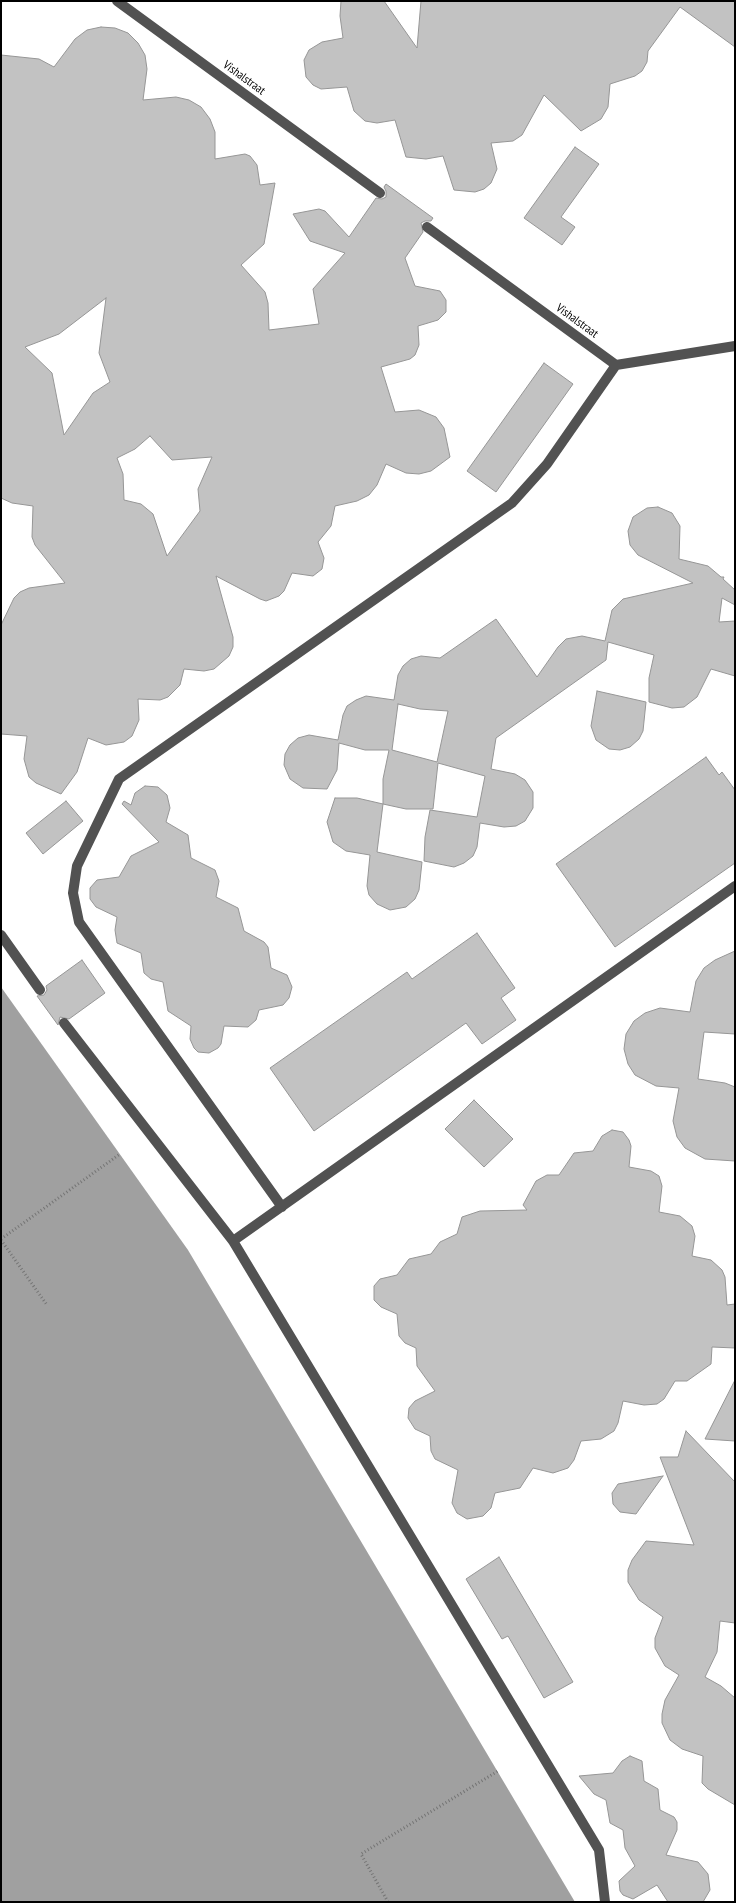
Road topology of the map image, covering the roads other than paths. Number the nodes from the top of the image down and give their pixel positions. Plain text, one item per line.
1 (117, 1) edge
2 (380, 193) dead end
3 (427, 227) dead end
4 (735, 346) edge
5 (616, 365) junction
6 (735, 886) edge
7 (1, 935) edge
8 (40, 990) dead end
9 (64, 1023) dead end
10 (282, 1208) junction
11 (232, 1241) junction
12 (605, 1902) edge

1 - 2 lane, Vishalstraat
3 - 5 lane, Vishalstraat
4 - 5 lane
5 - 10 lane
6 - 10 lane
7 - 8 lane
9 - 11 lane
10 - 11 lane
11 - 12 lane

